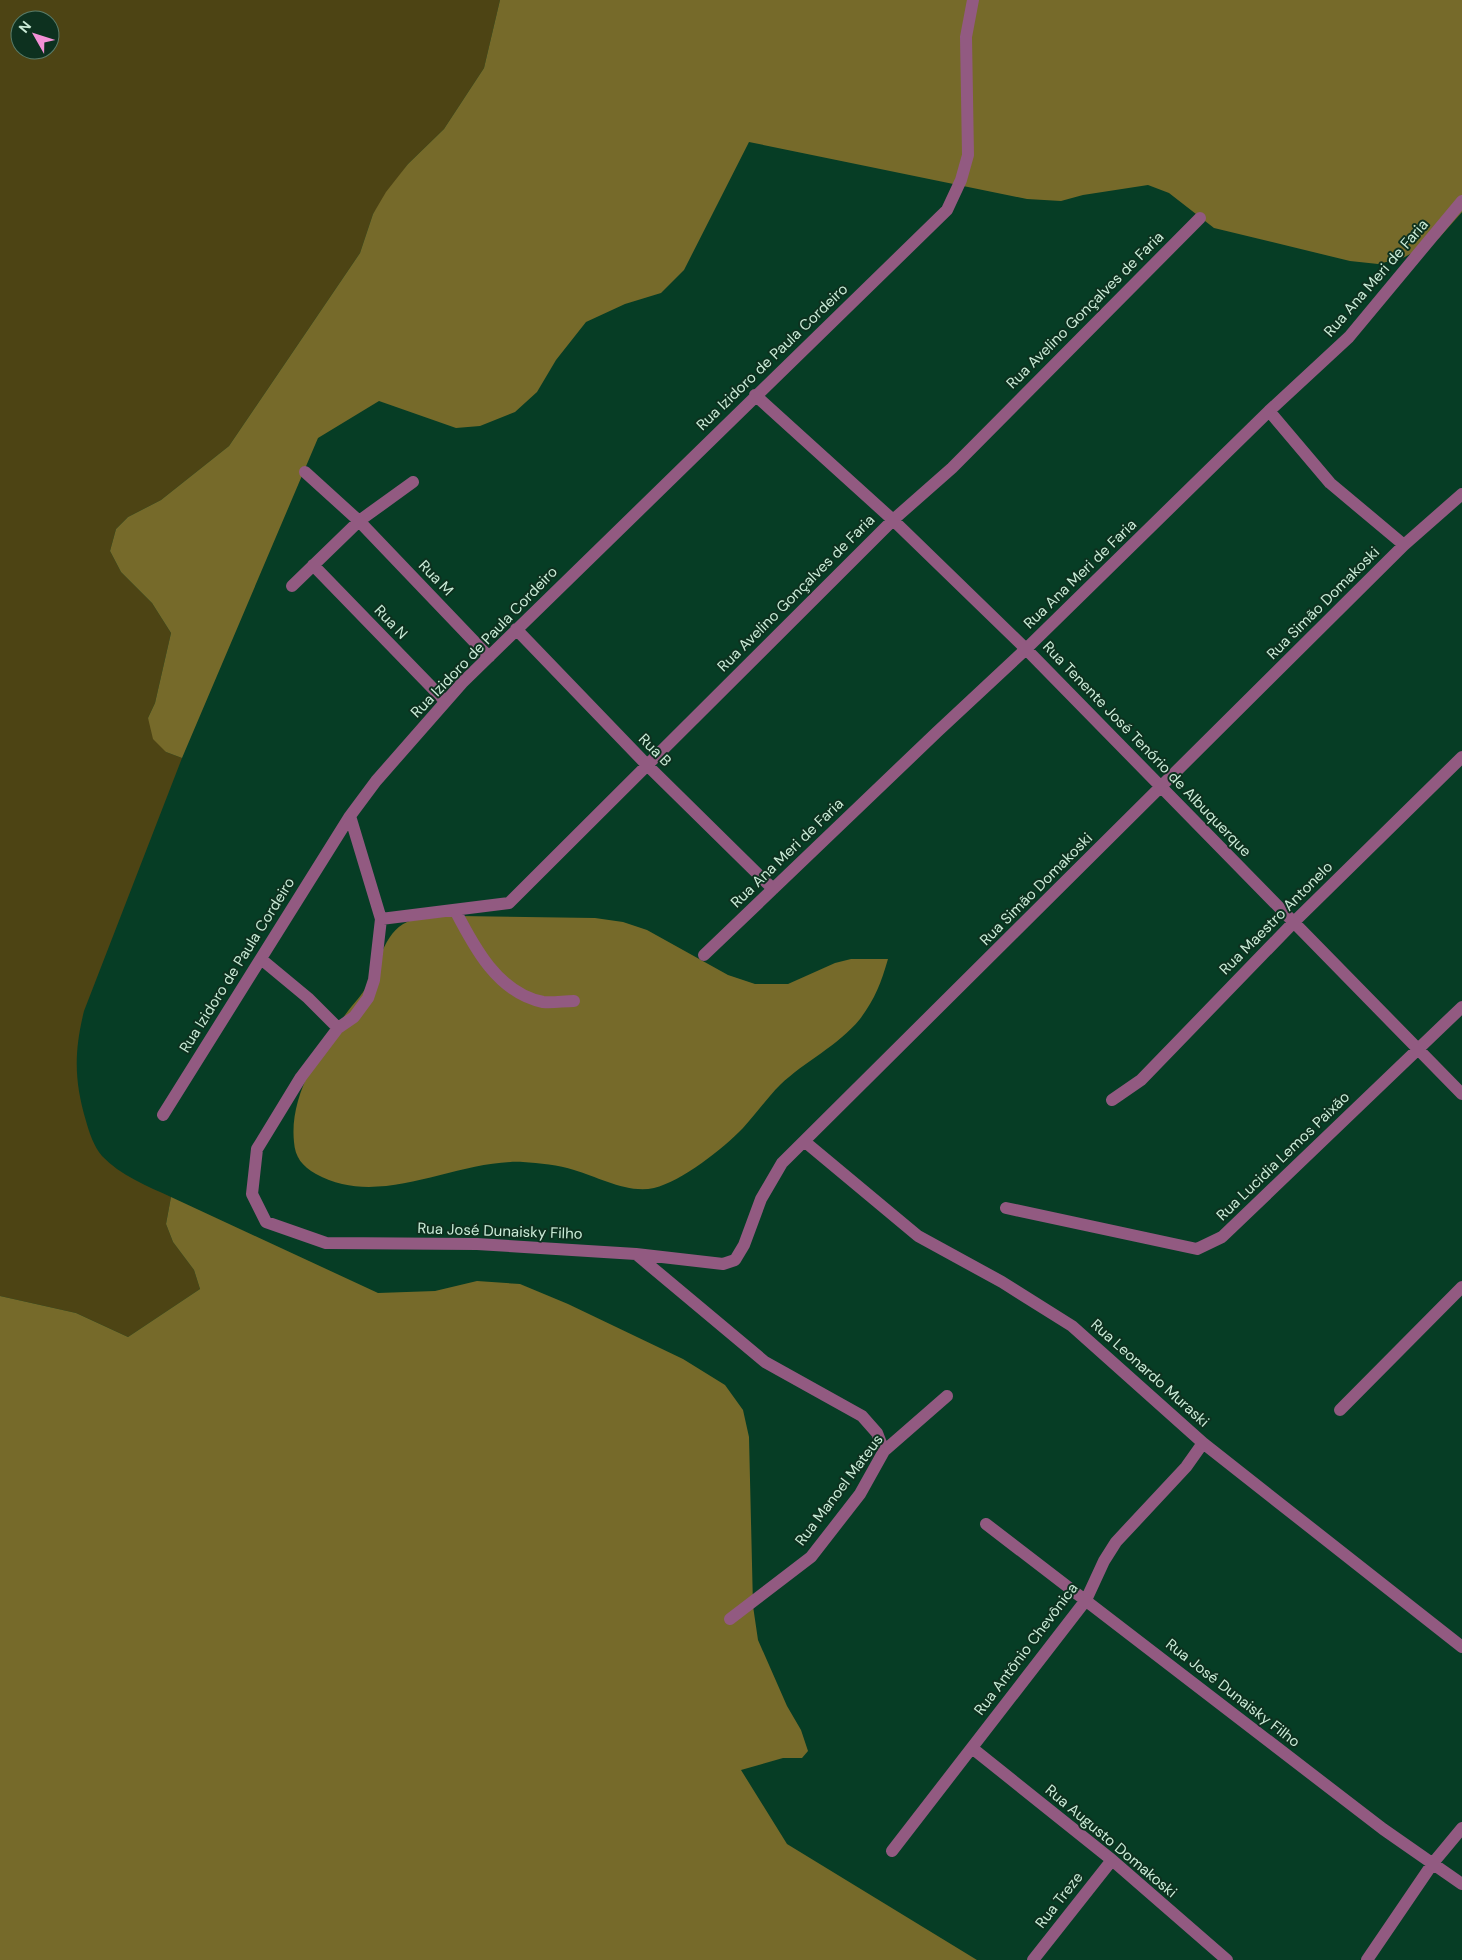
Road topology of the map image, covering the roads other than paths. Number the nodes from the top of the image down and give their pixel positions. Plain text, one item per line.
1 (973, 0) edge
2 (1462, 201) edge
3 (1200, 218) dead end
4 (755, 395) junction
5 (1269, 412) junction
6 (305, 472) dead end
7 (413, 482) dead end
8 (1462, 494) edge
9 (893, 520) junction
10 (359, 521) junction
11 (1404, 545) junction
12 (313, 565) junction
13 (292, 586) dead end
14 (516, 629) junction
15 (1026, 650) junction
16 (489, 657) junction
17 (445, 701) junction
18 (1462, 757) edge
19 (646, 764) junction
20 (1161, 788) junction
21 (350, 816) junction
22 (773, 889) junction
23 (455, 910) junction
24 (381, 919) junction
25 (1294, 922) junction
26 (704, 955) dead end
27 (260, 959) junction
28 (574, 1001) dead end
29 (1462, 1007) edge
30 (338, 1028) junction
31 (1419, 1049) junction
32 (1462, 1094) edge
33 (1112, 1100) dead end
34 (163, 1115) dead end
35 (804, 1141) junction
36 (1006, 1208) dead end
37 (636, 1254) junction
38 (1462, 1287) edge
39 (947, 1396) dead end
40 (1340, 1410) dead end
41 (1204, 1443) junction
42 (884, 1451) junction
43 (986, 1524) dead end
44 (1086, 1600) junction
45 (730, 1619) dead end
46 (1462, 1647) edge
47 (972, 1748) junction
48 (1462, 1828) edge
49 (892, 1851) dead end
50 (1112, 1860) junction
51 (1433, 1863) junction
52 (1462, 1884) edge
53 (1033, 1960) edge
54 (1227, 1960) edge
55 (1367, 1960) edge

1 - 4 street, Rua Izidoro de Paula Cordeiro
2 - 5 street, Rua Ana Meri de Faria
3 - 9 street, Rua Avelino Gonçalves de Faria
4 - 9 street, Rua Tenente José Tenório de Albuquerque
4 - 14 street, Rua Izidoro de Paula Cordeiro
5 - 11 street
5 - 15 street, Rua Ana Meri de Faria
6 - 10 street, Rua M
7 - 10 street
8 - 11 street, Rua Simão Domakoski
9 - 15 street, Rua Tenente José Tenório de Albuquerque
9 - 19 street, Rua Avelino Gonçalves de Faria
10 - 12 street
10 - 16 street, Rua M
11 - 20 street, Rua Simão Domakoski
12 - 13 street
12 - 17 street, Rua N
14 - 16 street, Rua Izidoro de Paula Cordeiro
14 - 19 street, Rua B
15 - 20 street, Rua Tenente José Tenório de Albuquerque
15 - 22 street, Rua Ana Meri de Faria
16 - 17 street, Rua Izidoro de Paula Cordeiro
17 - 21 street, Rua Izidoro de Paula Cordeiro
18 - 25 street, Rua Maestro Antonelo
19 - 22 street, Rua B
19 - 23 street, Rua Avelino Gonçalves de Faria
20 - 25 street, Rua Tenente José Tenório de Albuquerque
20 - 35 street, Rua Simão Domakoski
21 - 24 street
21 - 27 street, Rua Izidoro de Paula Cordeiro
22 - 26 street, Rua Ana Meri de Faria
23 - 24 street, Rua Avelino Gonçalves de Faria
23 - 28 street
24 - 30 street, Rua José Dunaisky Filho
25 - 31 street, Rua Tenente José Tenório de Albuquerque
25 - 33 street, Rua Maestro Antonelo
27 - 30 street
27 - 34 street, Rua Izidoro de Paula Cordeiro
29 - 31 street, Rua Lucidia Lemos Paixão
30 - 37 street, Rua José Dunaisky Filho
31 - 32 street, Rua Tenente José Tenório de Albuquerque
31 - 36 street, Rua Lucidia Lemos Paixão
35 - 37 street, Rua Simão Domakoski
35 - 41 street, Rua Leonardo Muraski
37 - 42 street
38 - 40 street
39 - 42 street, Rua Manoel Mateus
41 - 44 street, Rua Antônio Chevônica
41 - 46 street, Rua Leonardo Muraski
42 - 45 street, Rua Manoel Mateus
43 - 44 street, Rua José Dunaisky Filho
44 - 47 street, Rua Antônio Chevônica
44 - 51 street, Rua José Dunaisky Filho
47 - 49 street, Rua Antônio Chevônica
47 - 50 street, Rua Augusto Domakoski
48 - 51 street
50 - 53 street, Rua Treze
50 - 54 street, Rua Augusto Domakoski
51 - 52 street, Rua José Dunaisky Filho
51 - 55 street

